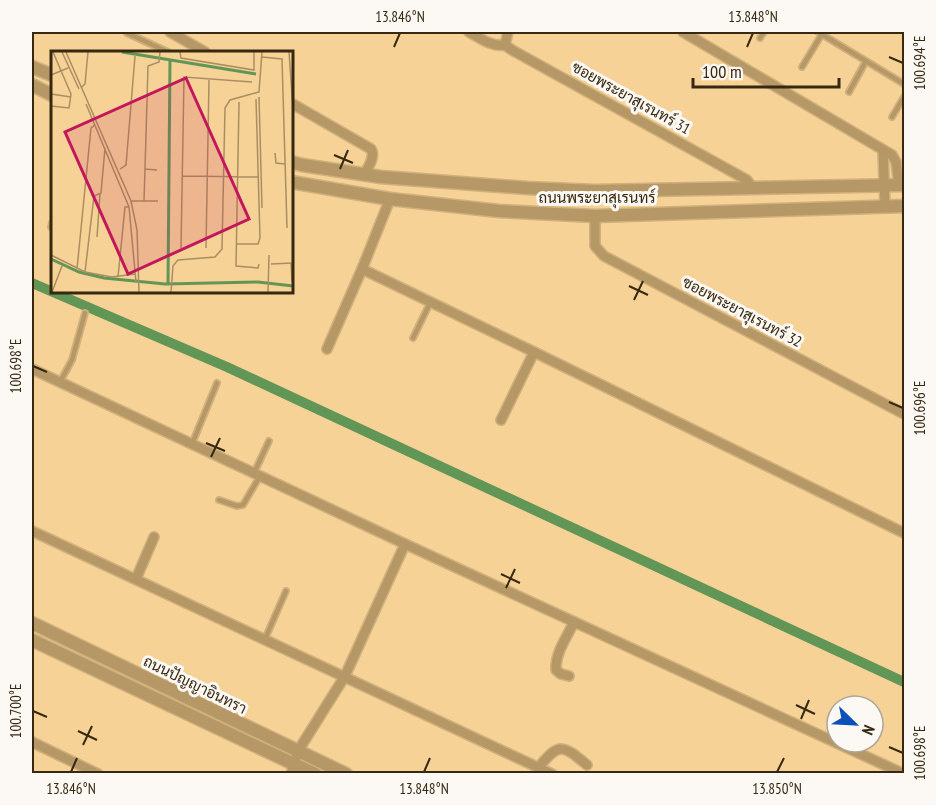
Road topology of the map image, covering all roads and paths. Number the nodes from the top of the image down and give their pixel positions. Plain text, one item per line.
1 (170, 32) edge
2 (469, 32) edge
3 (508, 32) edge
4 (683, 32) edge
5 (764, 32) edge
6 (128, 33) dead end
7 (820, 33) edge
8 (760, 38) dead end
9 (505, 45) junction
10 (166, 51) edge
11 (203, 51) edge
12 (866, 61) junction
13 (32, 67) edge
14 (802, 67) dead end
15 (51, 75) edge
16 (904, 84) edge
17 (32, 85) edge
18 (849, 92) dead end
19 (51, 94) edge
20 (904, 97) edge
21 (292, 104) edge
22 (892, 117) dead end
23 (883, 150) junction
24 (292, 162) edge
25 (364, 175) junction
26 (292, 182) edge
27 (885, 185) junction
28 (902, 185) edge
29 (752, 187) junction
30 (390, 199) junction
31 (885, 206) junction
32 (904, 206) edge
33 (595, 216) junction
34 (362, 269) junction
35 (430, 303) junction
36 (85, 313) dead end
37 (413, 338) dead end
38 (327, 349) dead end
39 (534, 352) junction
40 (32, 369) edge
41 (60, 382) junction
42 (217, 383) dead end
43 (904, 414) edge
44 (501, 420) dead end
45 (269, 441) dead end
46 (192, 444) junction
47 (257, 475) junction
48 (219, 500) dead end
49 (32, 531) edge
50 (904, 533) edge
51 (154, 537) dead end
52 (405, 544) junction
53 (136, 579) junction
54 (286, 591) dead end
55 (574, 622) junction
56 (32, 623) edge
57 (265, 639) junction
58 (32, 640) edge
59 (345, 676) junction
60 (569, 676) dead end
61 (32, 742) edge
62 (295, 763) edge
63 (587, 765) dead end
64 (539, 767) junction
65 (98, 774) edge
66 (315, 774) edge
67 (346, 774) edge
68 (552, 774) edge
69 (904, 774) edge

1 - 11 street
2 - 9 street, ซอยพระยาสุเรนทร์ 31
3 - 9 street
4 - 23 street
5 - 8 lane
6 - 10 lane
7 - 12 lane
7 - 14 lane
9 - 29 street, ซอยพระยาสุเรนทร์ 31
12 - 16 lane
12 - 18 lane
13 - 15 street
17 - 19 street
20 - 22 lane
21 - 25 street
23 - 27 street
23 - 28 street
24 - 25 street, ถนนพระยาสุเรนทร์
25 - 29 street, ถนนพระยาสุเรนทร์
26 - 30 street, ถนนพระยาสุเรนทร์
27 - 28 street, ถนนพระยาสุเรนทร์
27 - 29 street, ถนนพระยาสุเรนทร์
27 - 31 street
30 - 33 street, ถนนพระยาสุเรนทร์
30 - 34 street
31 - 32 street, ถนนพระยาสุเรนทร์
31 - 33 street, ถนนพระยาสุเรนทร์
33 - 43 street, ซอยพระยาสุเรนทร์ 32
34 - 35 street
34 - 38 street
35 - 37 lane
35 - 39 street
36 - 41 lane
39 - 44 street
39 - 50 street
40 - 41 street
41 - 46 street
42 - 46 lane
45 - 47 lane
46 - 47 street
47 - 48 lane
47 - 52 street
49 - 53 street
51 - 53 street
52 - 55 street
52 - 59 street
53 - 57 street
54 - 57 lane
55 - 60 street
55 - 69 street
56 - 62 street, ถนนปัญญาอินทรา
57 - 59 street
58 - 62 street, ถนนปัญญาอินทรา
59 - 62 street
59 - 64 street
61 - 65 street
62 - 66 street, ถนนปัญญาอินทรา
62 - 67 street, ถนนปัญญาอินทรา
63 - 64 street
64 - 68 street

